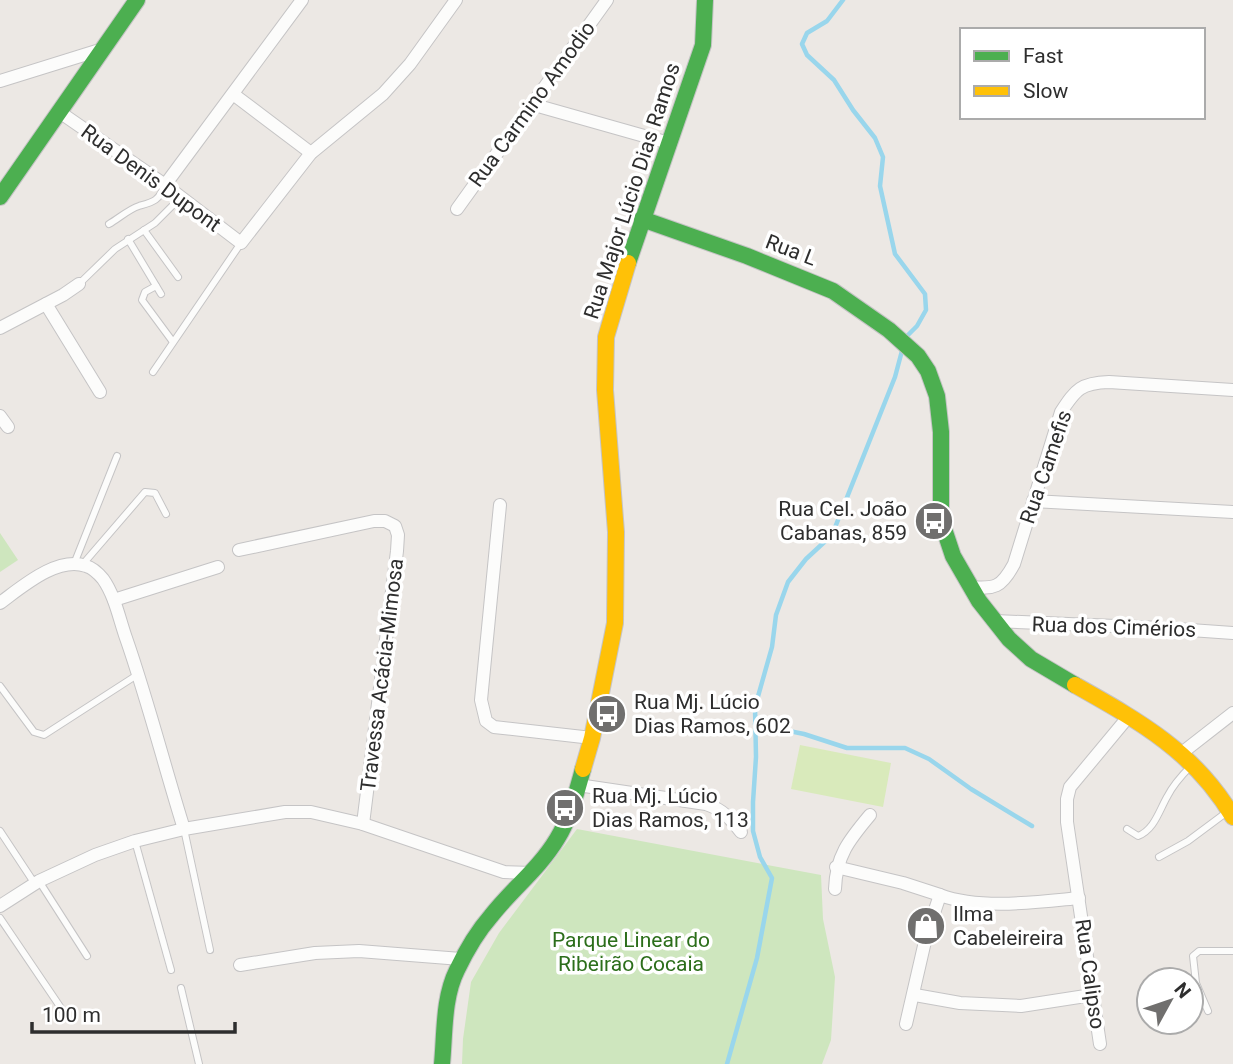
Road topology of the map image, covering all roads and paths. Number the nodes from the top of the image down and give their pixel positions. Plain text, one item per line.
1 (137, 0) edge
2 (302, 0) edge
3 (456, 0) edge
4 (607, 0) edge
5 (705, 0) edge
6 (103, 49) junction
7 (0, 80) edge
8 (233, 94) junction
9 (531, 104) junction
10 (61, 113) junction
11 (669, 142) junction
12 (311, 153) junction
13 (165, 185) junction
14 (0, 197) edge
15 (181, 197) junction
16 (457, 209) dead end
17 (642, 219) junction
18 (109, 225) dead end
19 (144, 230) junction
20 (128, 239) junction
21 (241, 243) junction
22 (178, 277) dead end
23 (79, 284) joint
24 (156, 286) junction
25 (161, 294) dead end
26 (46, 304) junction
27 (0, 328) edge
28 (173, 342) junction
29 (153, 372) dead end
30 (1233, 390) edge
31 (100, 392) dead end
32 (0, 416) edge
33 (8, 427) dead end
34 (117, 456) dead end
35 (1033, 501) junction
36 (500, 505) dead end
37 (1233, 512) edge
38 (166, 514) dead end
39 (239, 550) dead end
40 (78, 564) junction
41 (218, 567) dead end
42 (969, 587) junction
43 (114, 600) junction
44 (0, 603) edge
45 (995, 621) junction
46 (1233, 633) edge
47 (139, 674) junction
48 (0, 686) edge
49 (1233, 713) edge
50 (1129, 716) junction
51 (592, 738) junction
52 (1189, 758) junction
53 (578, 785) junction
54 (1231, 813) edge
55 (870, 815) dead end
56 (363, 824) junction
57 (184, 829) junction
58 (1127, 829) dead end
59 (0, 831) edge
60 (741, 832) dead end
61 (135, 841) junction
62 (1159, 858) dead end
63 (836, 867) junction
64 (504, 872) junction
65 (532, 873) junction
66 (37, 882) junction
67 (835, 889) dead end
68 (513, 893) junction
69 (940, 895) junction
70 (1079, 898) junction
71 (0, 906) edge
72 (0, 918) edge
73 (210, 950) dead end
74 (1233, 951) edge
75 (88, 956) dead end
76 (461, 959) junction
77 (240, 965) dead end
78 (171, 970) dead end
79 (181, 988) dead end
80 (915, 995) junction
81 (1092, 995) junction
82 (63, 1011) dead end
83 (1208, 1011) dead end
84 (906, 1024) dead end
85 (1100, 1044) dead end
86 (199, 1064) edge
87 (442, 1064) edge

1 - 6 street
2 - 8 street
3 - 12 street
4 - 9 street, Rua Carmino Amodio
5 - 11 street, Rua Major Lúcio Dias Ramos
6 - 7 street
6 - 10 street
8 - 12 street
8 - 13 street
9 - 11 street
9 - 16 street, Rua Carmino Amodio
10 - 13 street, Rua Denis Dupont
10 - 14 street
11 - 17 street, Rua Major Lúcio Dias Ramos
12 - 21 street
13 - 15 street, Rua Denis Dupont
13 - 18 lane
15 - 19 lane
15 - 21 street, Rua Denis Dupont
17 - 42 street, Rua L
17 - 51 street, Rua Major Lúcio Dias Ramos
19 - 20 lane
19 - 22 lane
20 - 23 lane
20 - 24 lane
21 - 28 lane
23 - 26 street
24 - 25 lane
24 - 28 lane
26 - 27 street
26 - 31 street
28 - 29 lane
30 - 35 street, Rua Camefis
32 - 33 street
34 - 40 lane
35 - 37 street
35 - 42 street, Rua Camefis
36 - 51 street
38 - 40 lane
39 - 56 street, Travessa Acácia-Mimosa
40 - 43 street
40 - 44 street
41 - 43 street
42 - 45 street, Rua L
43 - 47 street
45 - 46 street, Rua dos Cimérios
45 - 50 street, Rua L
47 - 48 lane
47 - 57 street
49 - 52 street
50 - 52 street, Rua L
50 - 70 street, Rua Calipso
51 - 53 street, Rua Major Lúcio Dias Ramos
52 - 54 street, Rua L
52 - 58 lane
53 - 60 street
53 - 65 street, Rua Major Lúcio Dias Ramos
54 - 62 lane
55 - 63 street
56 - 57 street
56 - 64 street
57 - 61 street
57 - 73 lane
59 - 66 lane
61 - 66 street
61 - 78 lane
63 - 67 street
63 - 69 street
64 - 65 street
64 - 68 street
65 - 68 street, Rua Major Lúcio Dias Ramos
66 - 71 street
66 - 75 lane
68 - 76 street, Rua Major Lúcio Dias Ramos
69 - 70 street
69 - 80 street
70 - 81 street, Rua Calipso
72 - 82 lane
74 - 83 lane
76 - 77 street
76 - 87 street, Rua Major Lúcio Dias Ramos
79 - 86 lane
80 - 81 street
80 - 84 street
81 - 85 street, Rua Calipso

